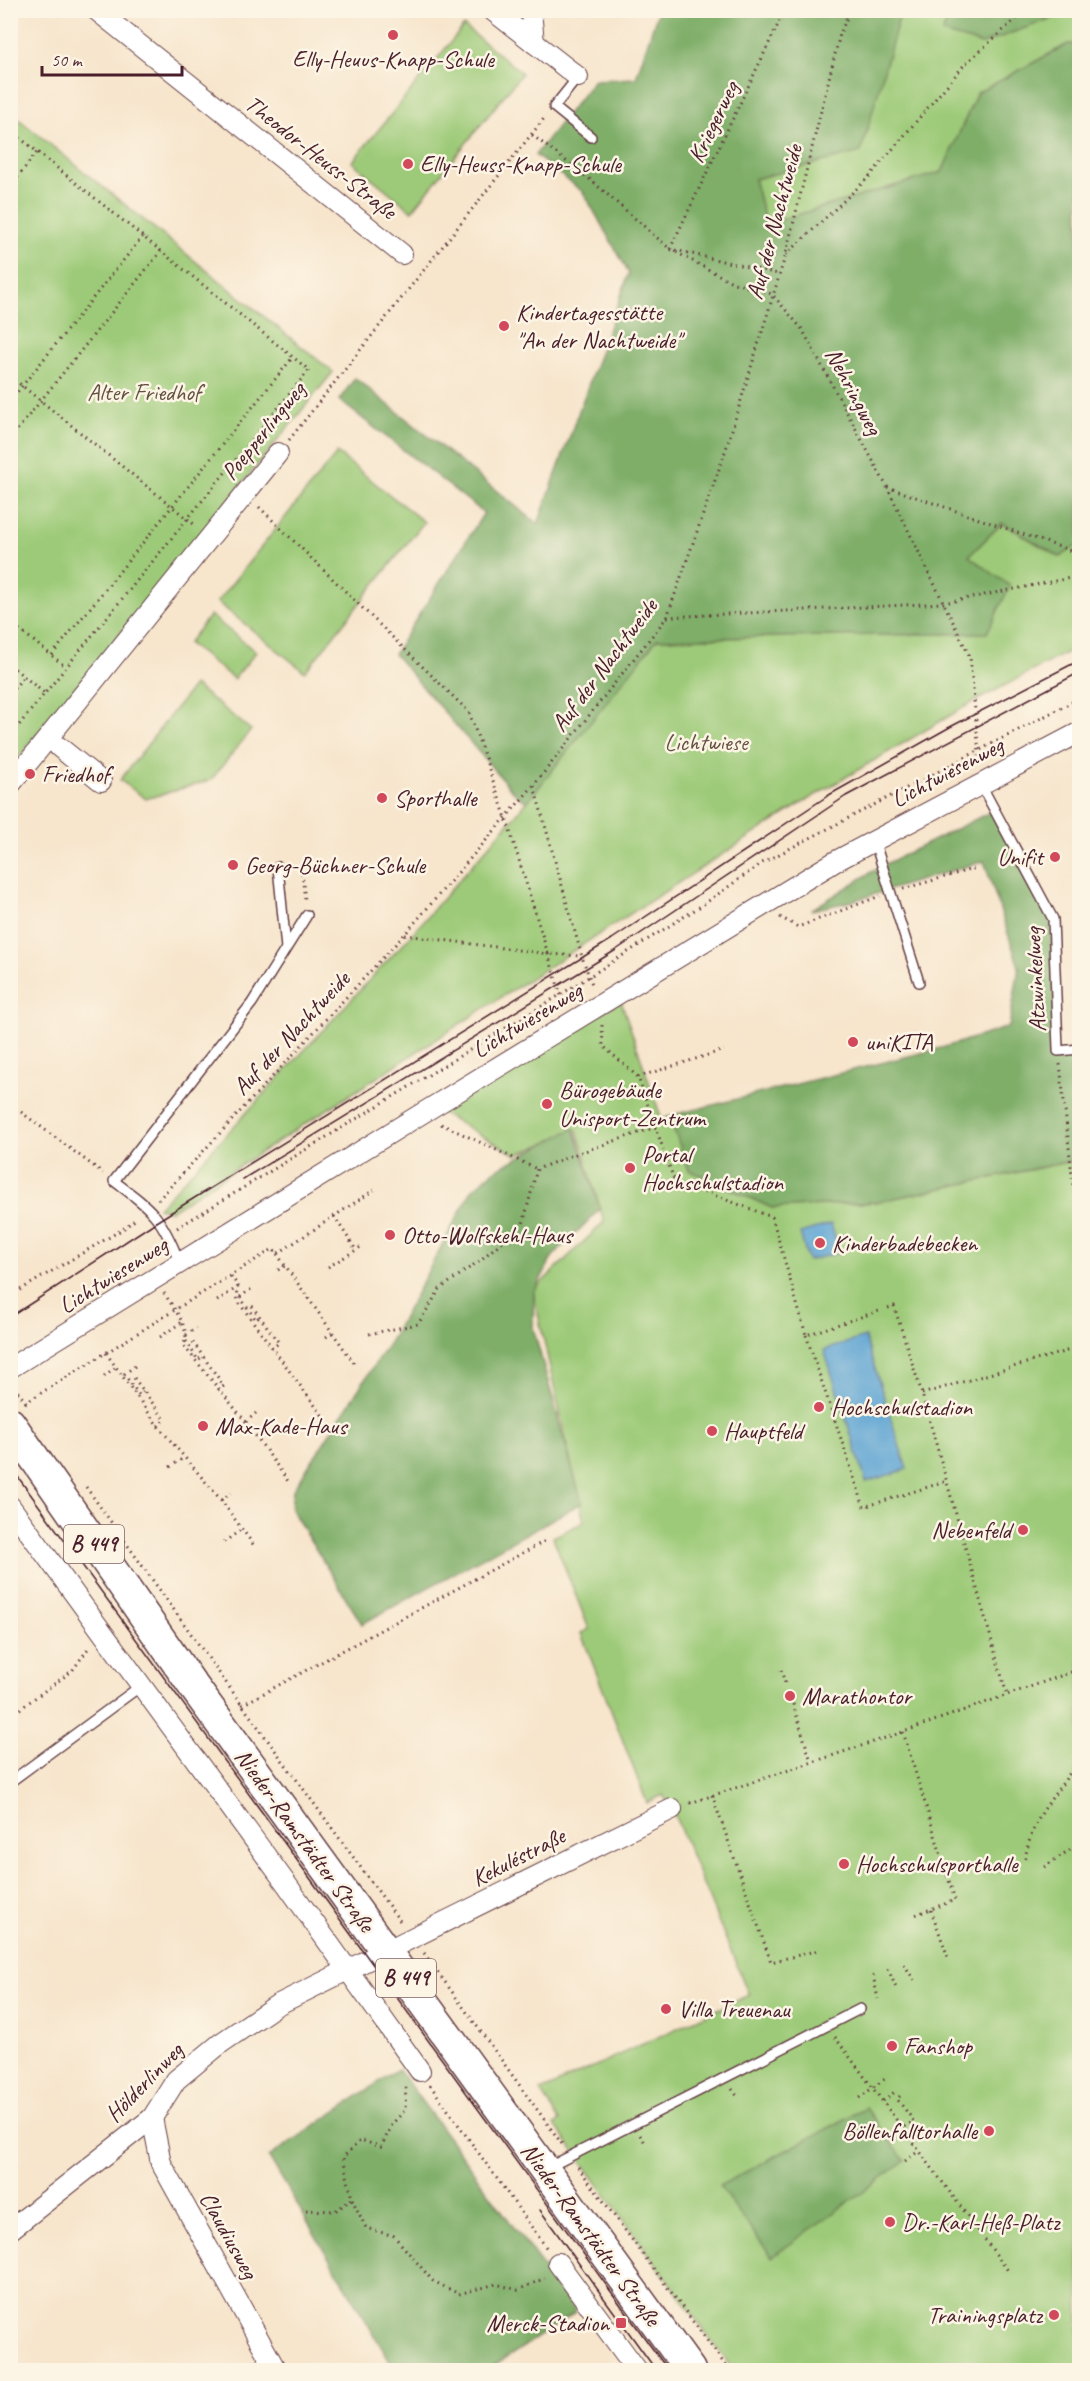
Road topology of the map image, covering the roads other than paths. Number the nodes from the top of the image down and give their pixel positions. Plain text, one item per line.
1 (96, 10) edge
2 (492, 10) edge
3 (531, 10) edge
4 (534, 44) junction
5 (578, 77) joint
6 (591, 137) dead end
7 (402, 254) dead end
8 (278, 453) road end
9 (1080, 732) edge
10 (53, 743) junction
11 (101, 781) dead end
12 (980, 783) junction
13 (10, 785) edge
14 (874, 840) junction
15 (278, 867) dead end
16 (307, 915) dead end
17 (286, 948) junction
18 (919, 982) dead end
19 (1080, 1049) edge
20 (180, 1264) junction
21 (10, 1368) edge
22 (23, 1412) edge
23 (10, 1506) edge
24 (142, 1685) junction
25 (10, 1782) edge
26 (672, 1809) road end
27 (386, 1952) junction
28 (349, 1970) junction
29 (860, 2009) dead end
30 (420, 2071) road end
31 (152, 2118) junction
32 (544, 2169) junction
33 (10, 2230) edge
34 (558, 2263) road end
35 (276, 2370) edge
36 (637, 2370) edge
37 (690, 2370) edge

1 - 7 street, Theodor-Heuss-Straße
2 - 4 street
3 - 4 street
4 - 5 street
5 - 6 lane
8 - 10 street, Poepperlingweg
9 - 12 street, Lichtwiesenweg
10 - 11 street
10 - 13 street, Poepperlingweg
12 - 14 street, Lichtwiesenweg
12 - 19 lane, Atzwinkelweg
14 - 18 lane
14 - 20 street, Lichtwiesenweg
15 - 17 lane
16 - 17 lane
17 - 20 lane
20 - 21 street, Lichtwiesenweg
22 - 27 main road, Nieder-Ramstädter Straße / B 449
23 - 24 street, Nieder-Ramstädter Straße
24 - 25 lane
24 - 28 street, Nieder-Ramstädter Straße
26 - 27 street, Kekuléstraße
27 - 28 street, Hölderlinweg
27 - 32 main road, Nieder-Ramstädter Straße / B 449
28 - 30 street, Nieder-Ramstädter Straße
28 - 31 street, Hölderlinweg
29 - 32 lane
31 - 33 street, Hölderlinweg
31 - 35 street, Claudiusweg
32 - 37 main road, Nieder-Ramstädter Straße / B 449
34 - 36 street, Nieder-Ramstädter Straße

